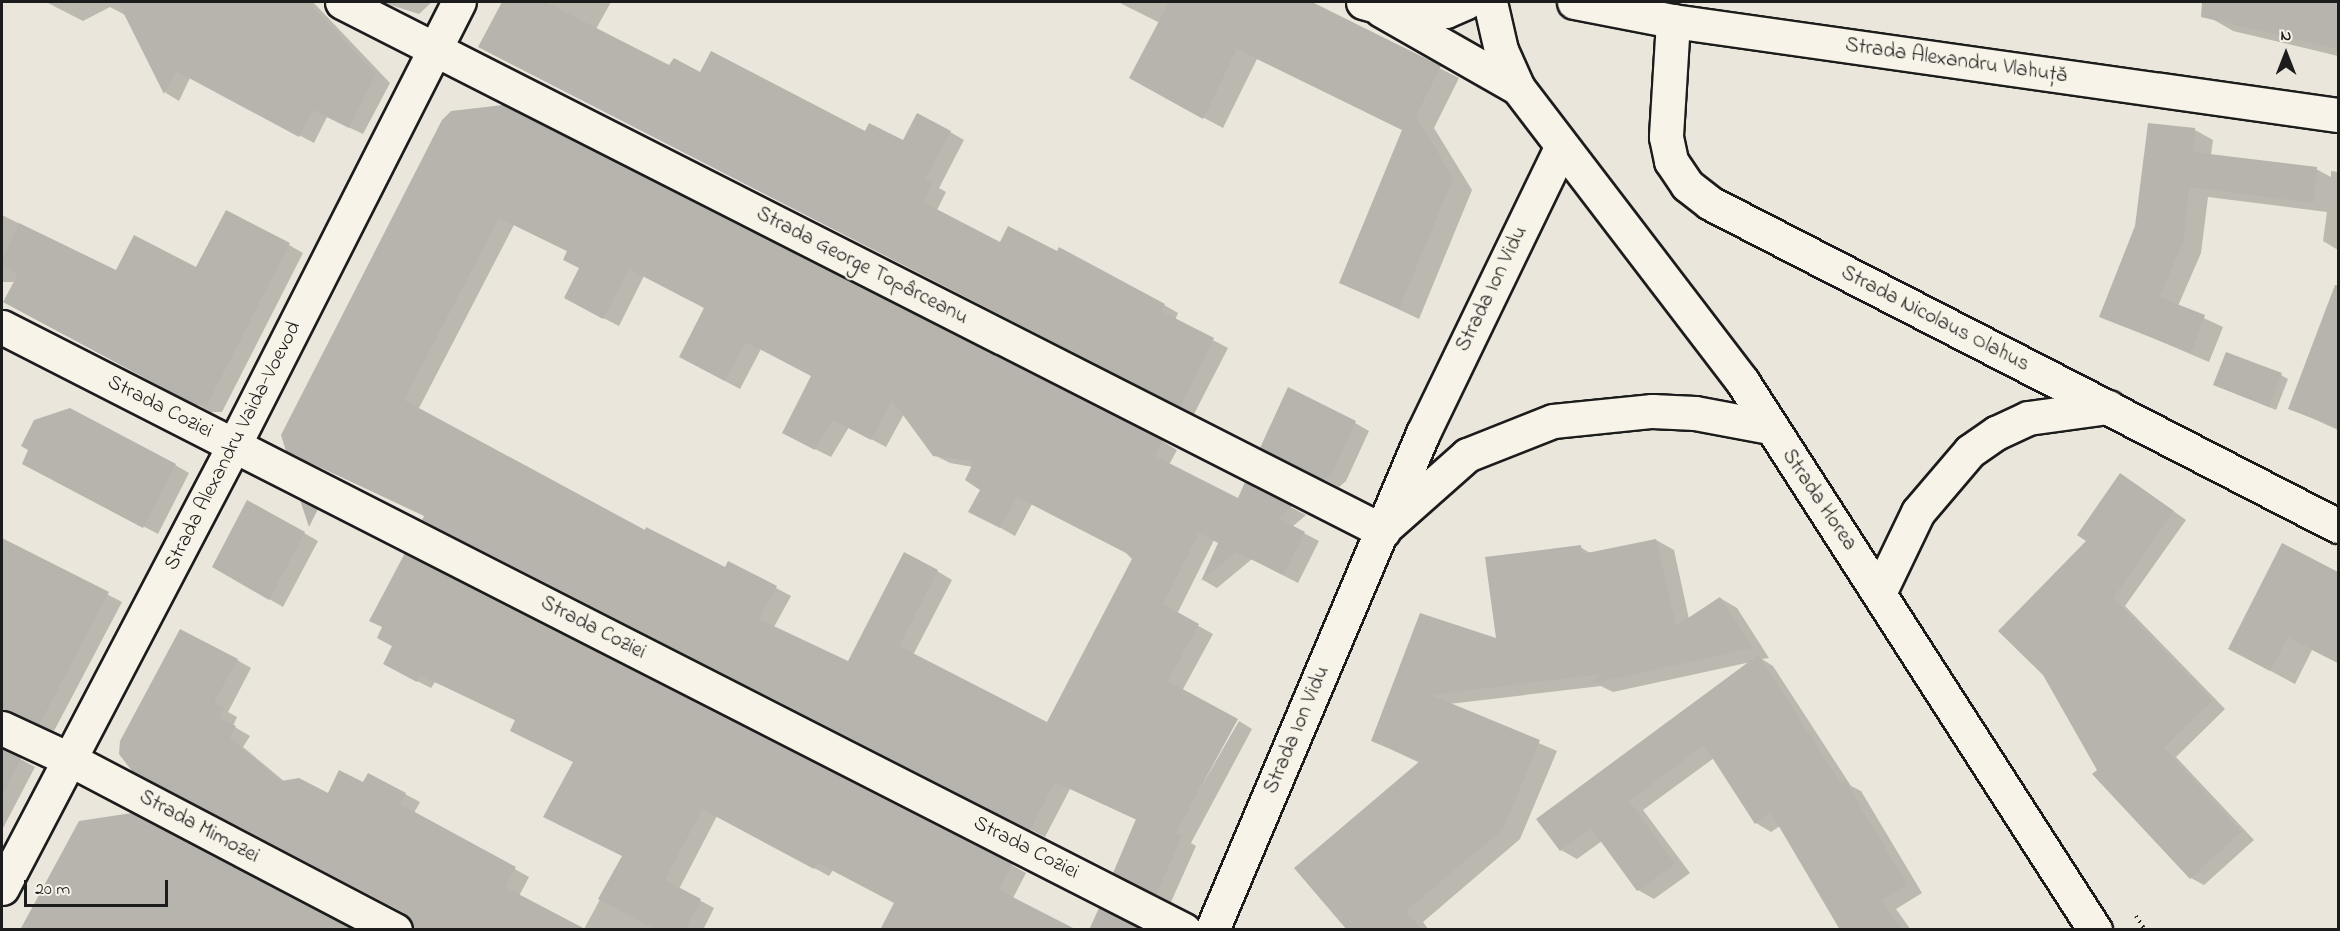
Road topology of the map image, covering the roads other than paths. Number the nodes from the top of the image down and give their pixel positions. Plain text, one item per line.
1 (342, 2) edge
2 (459, 2) edge
3 (1466, 2) edge
4 (1490, 2) edge
5 (1574, 2) edge
6 (1370, 5) edge
7 (1673, 21) junction
8 (434, 49) junction
9 (1518, 88) junction
10 (2338, 116) edge
11 (1561, 147) junction
12 (2, 327) edge
13 (2108, 407) junction
14 (1770, 427) junction
15 (234, 445) junction
16 (2338, 526) edge
17 (1383, 531) junction
18 (1880, 591) junction
19 (2, 728) edge
20 (71, 760) junction
21 (2, 888) edge
22 (395, 930) edge
23 (1184, 930) edge
24 (1212, 930) edge
25 (2095, 930) edge

1 - 8 street, Strada George Topârceanu
2 - 8 street, Strada Alexandru Vaida-Voevod
3 - 6 street
4 - 9 street, Strada Horea
5 - 7 street, Strada Alexandru Vlahuță
6 - 9 street, Strada Horea
7 - 10 street, Strada Alexandru Vlahuță
7 - 13 street, Strada Nicolaus Olahus
8 - 15 street, Strada Alexandru Vaida-Voevod
8 - 17 street, Strada George Topârceanu
9 - 11 street, Strada Horea
11 - 14 street, Strada Horea
11 - 17 street, Strada Ion Vidu
12 - 15 street, Strada Coziei
13 - 16 street, Strada Nicolaus Olahus
13 - 18 street
14 - 17 street, Strada Ion Vidu
14 - 18 street, Strada Horea
15 - 20 street, Strada Alexandru Vaida-Voevod
15 - 23 street, Strada Coziei
17 - 24 street, Strada Ion Vidu
18 - 25 street, Strada Horea
19 - 20 street, Strada Mimozei
20 - 21 street, Strada Alexandru Vaida-Voevod
20 - 22 street, Strada Mimozei

